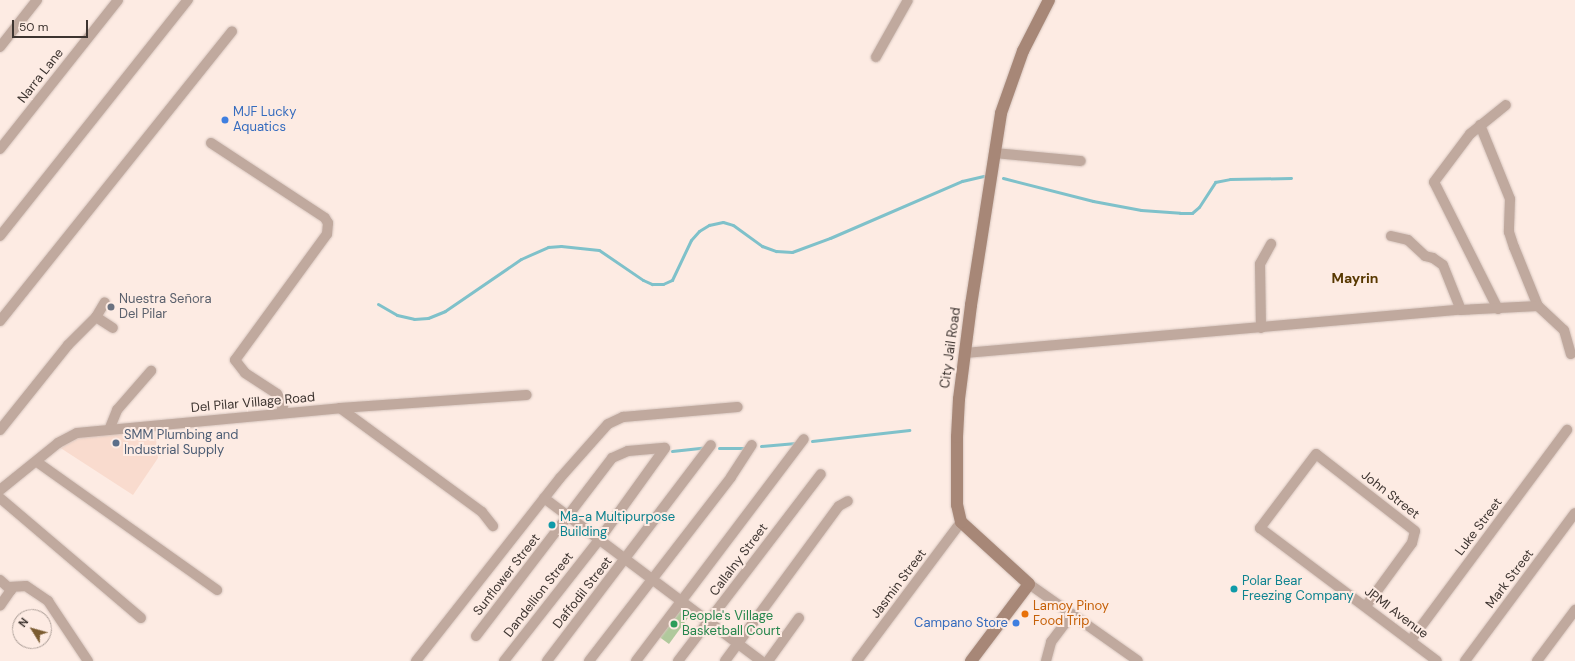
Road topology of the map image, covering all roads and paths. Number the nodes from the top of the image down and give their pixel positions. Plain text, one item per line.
1 (37, 0) edge
2 (118, 0) edge
3 (188, 0) edge
4 (908, 0) edge
5 (1050, 0) edge
6 (232, 31) dead end
7 (0, 47) edge
8 (876, 56) dead end
9 (1506, 105) dead end
10 (1480, 125) junction
11 (211, 143) dead end
12 (0, 149) edge
13 (994, 153) junction
14 (1081, 162) dead end
15 (0, 236) edge
16 (1391, 236) dead end
17 (1271, 244) dead end
18 (105, 302) dead end
19 (1538, 306) junction
20 (1498, 308) junction
21 (1461, 310) junction
22 (96, 316) junction
23 (0, 321) edge
24 (113, 328) dead end
25 (1261, 328) junction
26 (965, 353) junction
27 (1571, 354) dead end
28 (152, 371) dead end
29 (527, 395) dead end
30 (738, 407) dead end
31 (340, 408) junction
32 (282, 413) junction
33 (0, 430) edge
34 (109, 430) junction
35 (1568, 430) dead end
36 (804, 439) dead end
37 (752, 445) dead end
38 (711, 446) dead end
39 (665, 448) joint
40 (1316, 454) joint
41 (37, 462) junction
42 (821, 474) dead end
43 (0, 490) edge
44 (0, 498) edge
45 (544, 498) junction
46 (848, 501) dead end
47 (1575, 513) edge
48 (568, 516) junction
49 (961, 522) junction
50 (493, 526) dead end
51 (599, 540) junction
52 (626, 560) junction
53 (0, 580) edge
54 (652, 580) junction
55 (1029, 584) junction
56 (9, 587) junction
57 (216, 590) dead end
58 (681, 601) junction
59 (0, 606) edge
60 (1366, 606) junction
61 (1575, 610) edge
62 (1072, 614) junction
63 (141, 618) dead end
64 (799, 618) dead end
65 (709, 622) junction
66 (476, 636) dead end
67 (1411, 640) junction
68 (738, 644) junction
69 (88, 661) edge
70 (416, 661) edge
71 (504, 661) edge
72 (547, 661) edge
73 (589, 661) edge
74 (636, 661) edge
75 (678, 661) edge
76 (725, 661) edge
77 (761, 661) edge
78 (768, 661) edge
79 (857, 661) edge
80 (971, 661) edge
81 (1046, 661) edge
82 (1138, 661) edge
83 (1437, 661) edge
84 (1465, 661) edge
85 (1537, 661) edge

1 - 7 street
2 - 12 street, Narra Lane
3 - 15 street
4 - 8 street
5 - 13 street, City Jail Road
6 - 23 street
9 - 10 street
10 - 19 street
10 - 20 street
11 - 32 street
13 - 14 street
13 - 26 street, City Jail Road
16 - 21 street
17 - 25 street
18 - 22 street
19 - 20 street
19 - 27 street
20 - 21 street
21 - 25 street
22 - 24 street
22 - 33 street
25 - 26 street
26 - 49 street, City Jail Road
28 - 34 street
29 - 31 street, Del Pilar Village Road
30 - 45 street
31 - 32 street, Del Pilar Village Road
31 - 50 street
32 - 34 street, Del Pilar Village Road
34 - 41 street, Del Pilar Village Road
35 - 67 street, Luke Street
36 - 58 street
37 - 54 street
38 - 52 street, Daffodil Street
39 - 48 street, Sunflower Street
39 - 51 street, Dandellion Street
40 - 60 street, John Street
40 - 60 street, JPMI Avenue
41 - 43 street, Del Pilar Village Road
41 - 57 street
42 - 65 street, Callalny Street
44 - 63 street
45 - 48 street
45 - 70 street
46 - 68 street
47 - 84 street, Mark Street
48 - 51 street
48 - 66 street, Sunflower Street
49 - 55 street
49 - 79 street, Jasmin Street
51 - 52 street
51 - 71 street, Dandellion Street
52 - 54 street
52 - 72 street, Daffodil Street
53 - 56 street
54 - 58 street
54 - 73 street
55 - 62 street
55 - 80 street
56 - 59 street
56 - 69 street
58 - 65 street
58 - 74 street
60 - 67 street, JPMI Avenue
61 - 85 street
62 - 81 street
62 - 82 street
64 - 78 street
65 - 68 street
65 - 75 street, Callalny Street
67 - 83 street, JPMI Avenue
68 - 76 street
68 - 77 street

